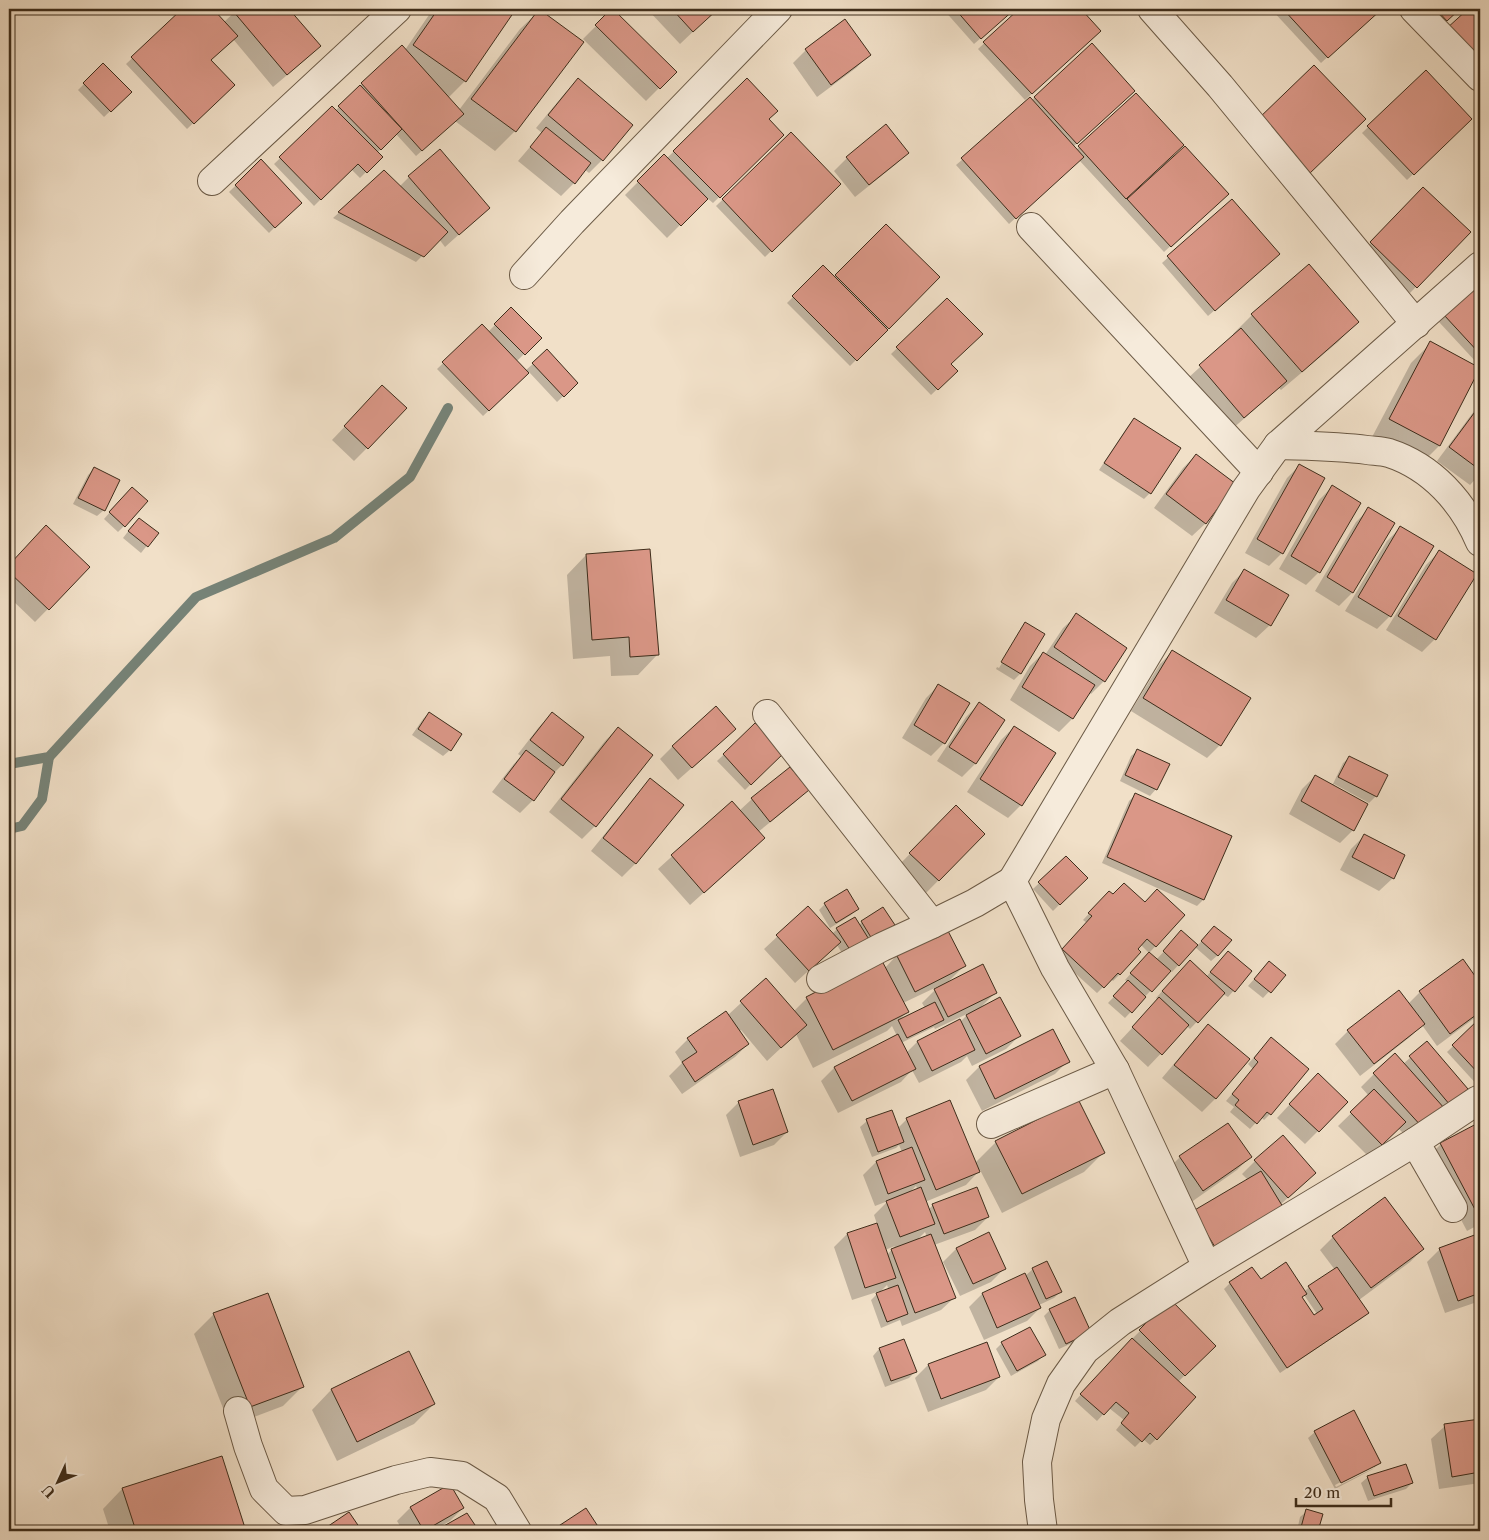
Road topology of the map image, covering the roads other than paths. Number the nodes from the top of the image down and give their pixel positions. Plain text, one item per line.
1 (397, 9) edge
2 (778, 9) edge
3 (1152, 9) edge
4 (1414, 9) edge
5 (1480, 77) edge
6 (212, 181) dead end
7 (1031, 227) dead end
8 (1480, 266) edge
9 (524, 275) dead end
10 (1416, 324) junction
11 (1278, 445) junction
12 (1259, 472) junction
13 (1480, 542) edge
14 (767, 714) dead end
15 (1012, 882) junction
16 (932, 924) junction
17 (820, 979) dead end
18 (1115, 1070) junction
19 (1478, 1100) dead end
20 (991, 1124) dead end
21 (1415, 1142) junction
22 (1453, 1208) dead end
23 (1207, 1266) junction
24 (238, 1411) dead end
25 (517, 1531) edge
26 (1043, 1531) edge

1 - 6 street
2 - 9 street
3 - 10 street
4 - 5 street
7 - 12 street
8 - 10 street
10 - 11 street
11 - 12 street
11 - 13 street
12 - 15 street
14 - 16 street
15 - 16 street
15 - 18 street
16 - 17 street
18 - 20 street
18 - 23 street
19 - 21 street
21 - 22 street
21 - 23 street
23 - 26 street
24 - 25 street

